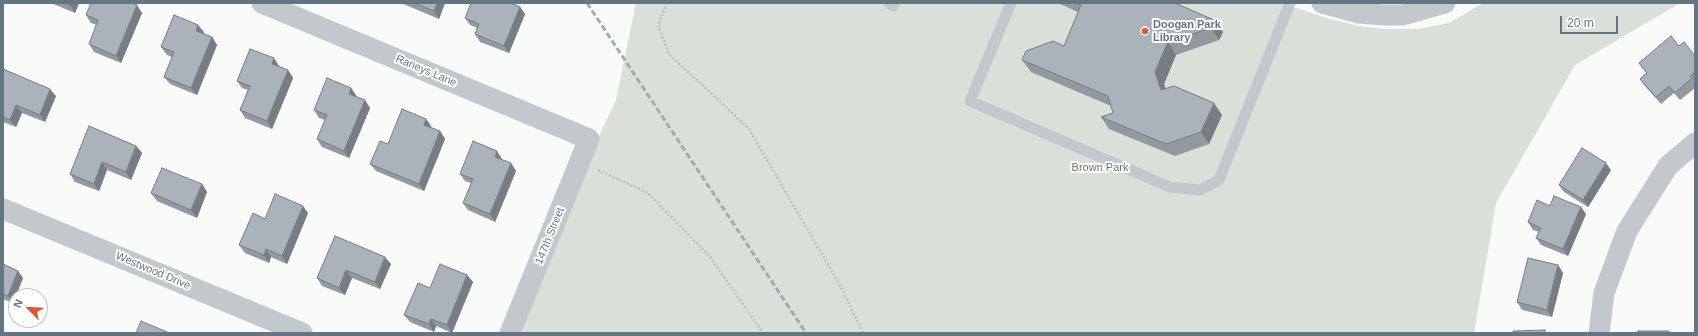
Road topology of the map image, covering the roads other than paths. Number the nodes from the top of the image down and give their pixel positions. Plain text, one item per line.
1 (262, 3) edge
2 (889, 3) edge
3 (895, 3) edge
4 (1011, 3) edge
5 (1290, 3) edge
6 (1322, 3) edge
7 (1445, 3) edge
8 (589, 139) joint
9 (1695, 143) edge
10 (3, 209) edge
11 (302, 333) edge
12 (510, 333) edge
13 (1599, 333) edge

1 - 8 street, Raneys Lane
2 - 3 lane
4 - 5 lane
6 - 7 street
8 - 12 street, 147th Street
9 - 13 street
10 - 11 street, Westwood Drive

